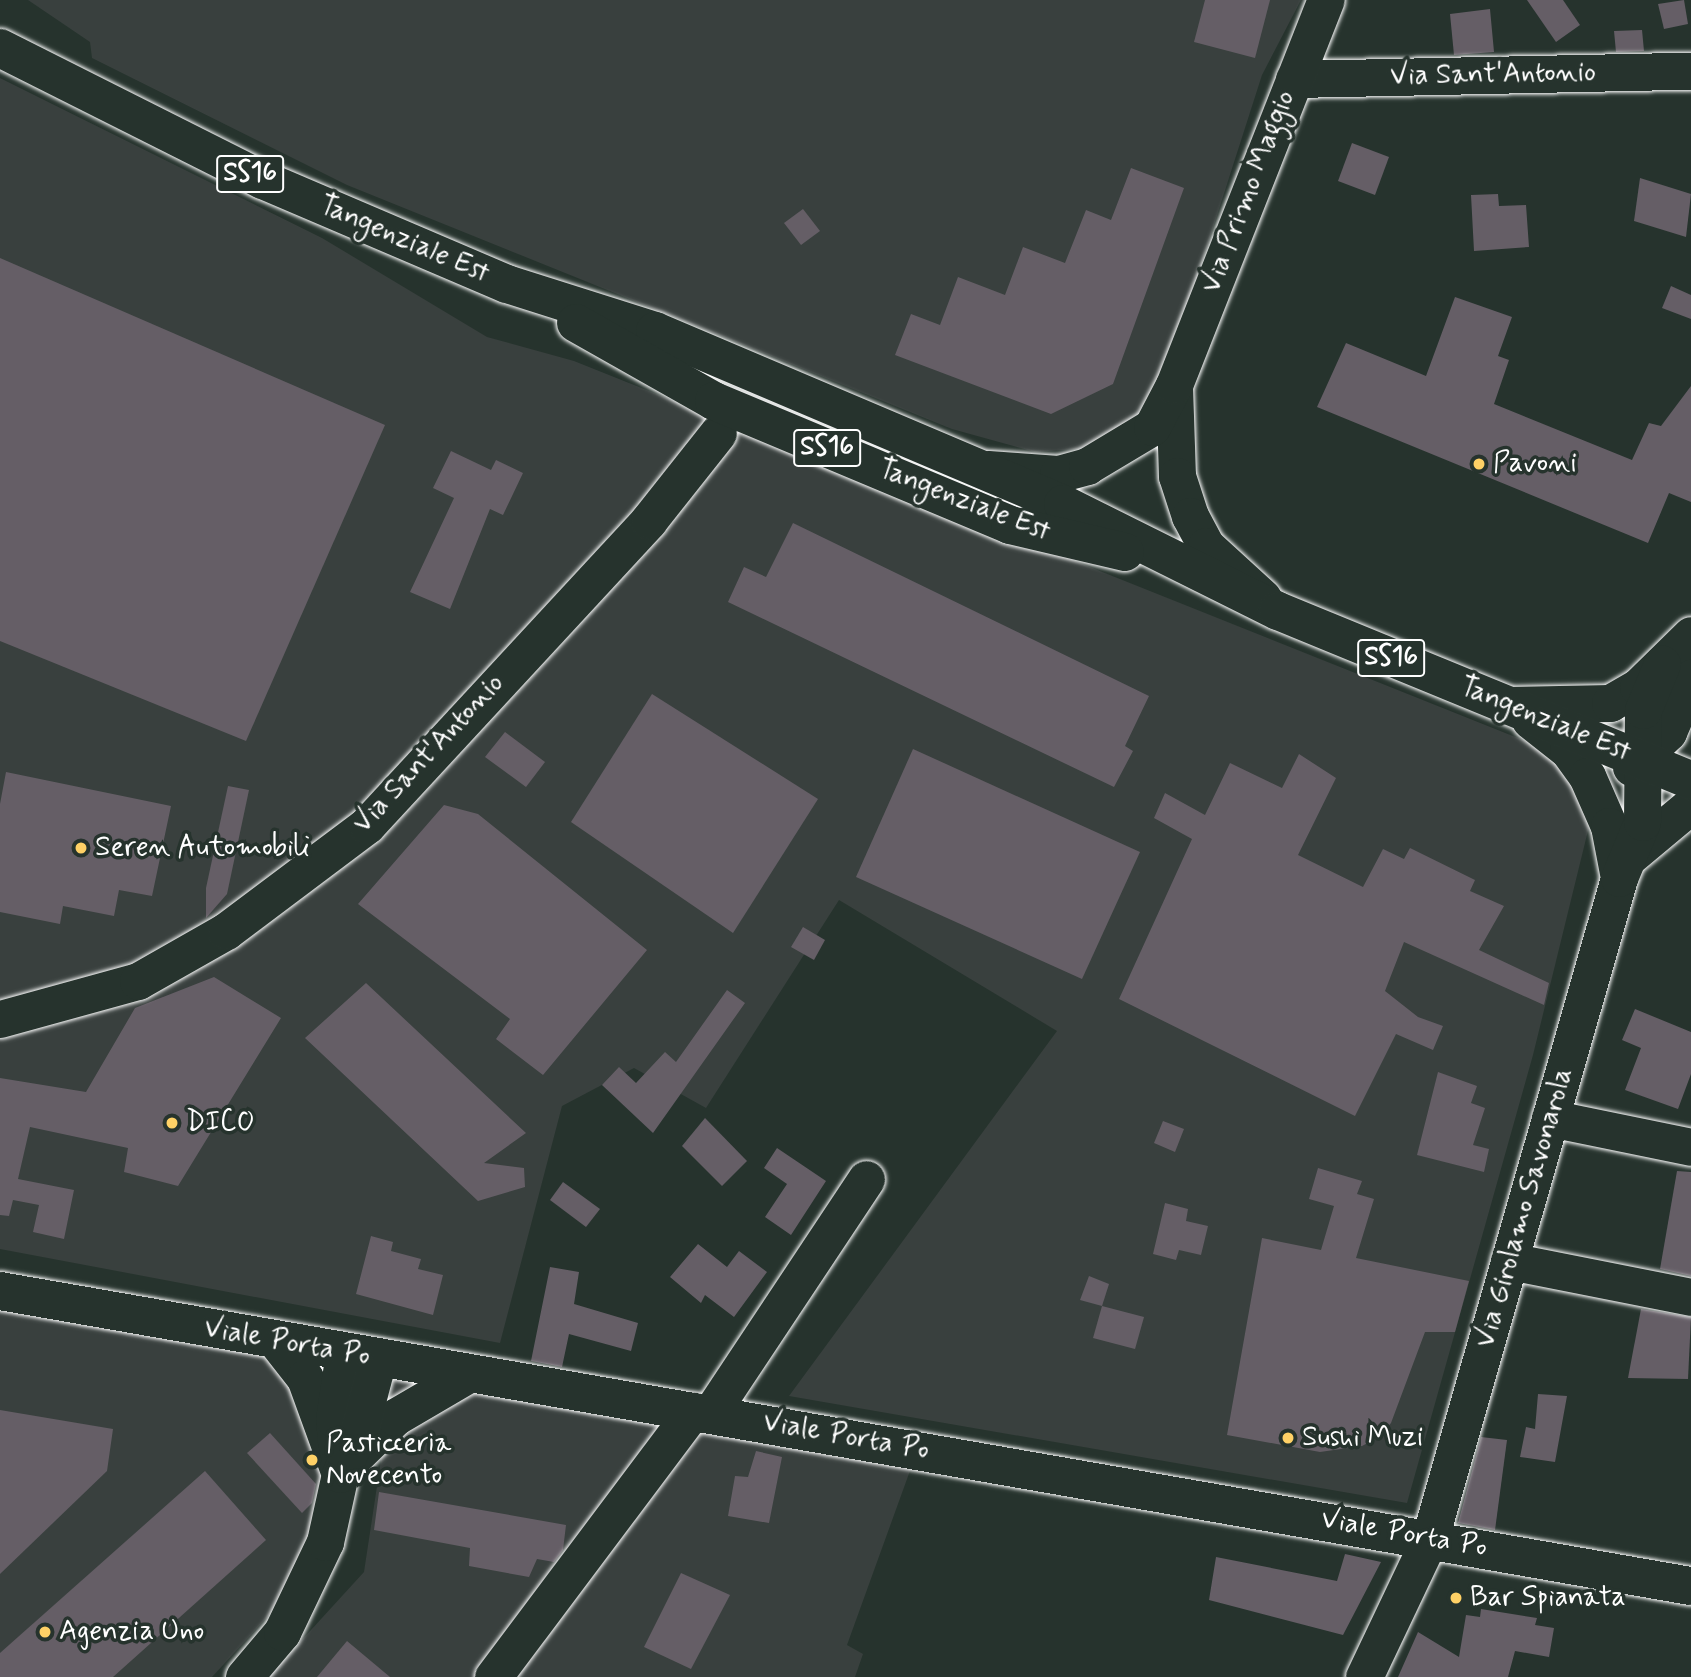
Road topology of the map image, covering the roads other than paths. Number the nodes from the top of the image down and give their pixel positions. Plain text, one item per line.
1 (1326, 0) edge
2 (0, 48) edge
3 (1691, 71) edge
4 (1294, 79) junction
5 (507, 284) junction
6 (1174, 385) junction
7 (718, 433) dead end
8 (980, 468) junction
9 (1168, 560) junction
10 (1278, 611) junction
11 (1691, 635) edge
12 (1676, 671) edge
13 (1691, 689) edge
14 (1691, 706) edge
15 (1512, 708) junction
16 (1639, 757) junction
17 (1691, 780) edge
18 (1691, 805) edge
19 (1621, 858) junction
20 (0, 1019) edge
21 (1550, 1118) junction
22 (1691, 1147) edge
23 (866, 1179) dead end
24 (1509, 1261) junction
25 (0, 1290) edge
26 (1691, 1297) edge
27 (276, 1341) junction
28 (361, 1356) junction
29 (467, 1375) junction
30 (701, 1413) junction
31 (340, 1474) junction
32 (1430, 1538) junction
33 (1691, 1586) edge
34 (244, 1677) edge
35 (493, 1677) edge
36 (1364, 1677) edge

1 - 4 street, Via Primo Maggio
2 - 5 main road, Tangenziale Est / SS16
3 - 4 street, Via Sant'Antonio
4 - 6 street, Via Primo Maggio
5 - 8 main road, Tangenziale Est / SS16
5 - 9 main road, Tangenziale Est / SS16
6 - 8 street, Via Primo Maggio
6 - 10 street, Via Primo Maggio
7 - 20 street, Via Sant'Antonio
8 - 9 main road, Tangenziale Est / SS16
9 - 10 main road, Tangenziale Est / SS16
10 - 15 main road, Tangenziale Est / SS16
11 - 12 street
12 - 15 street
12 - 16 street
13 - 14 street
15 - 16 main road, Tangenziale Est / SS16
15 - 19 street
16 - 17 main road, Tangenziale Est / SS16
16 - 19 street, Via Girolamo Savonarola
18 - 19 street, Via Girolamo Savonarola
19 - 21 street, Via Girolamo Savonarola
21 - 22 street
21 - 24 street, Via Girolamo Savonarola
23 - 30 street
24 - 26 street
24 - 32 street, Via Girolamo Savonarola
25 - 27 main road, Viale Porta Po
27 - 28 main road, Viale Porta Po
27 - 31 street
28 - 29 main road, Viale Porta Po
28 - 31 street
29 - 30 main road, Viale Porta Po
29 - 31 street
30 - 32 main road, Viale Porta Po
30 - 35 street
31 - 34 street
32 - 33 main road, Viale Porta Po
32 - 36 street, Via Girolamo Savonarola

